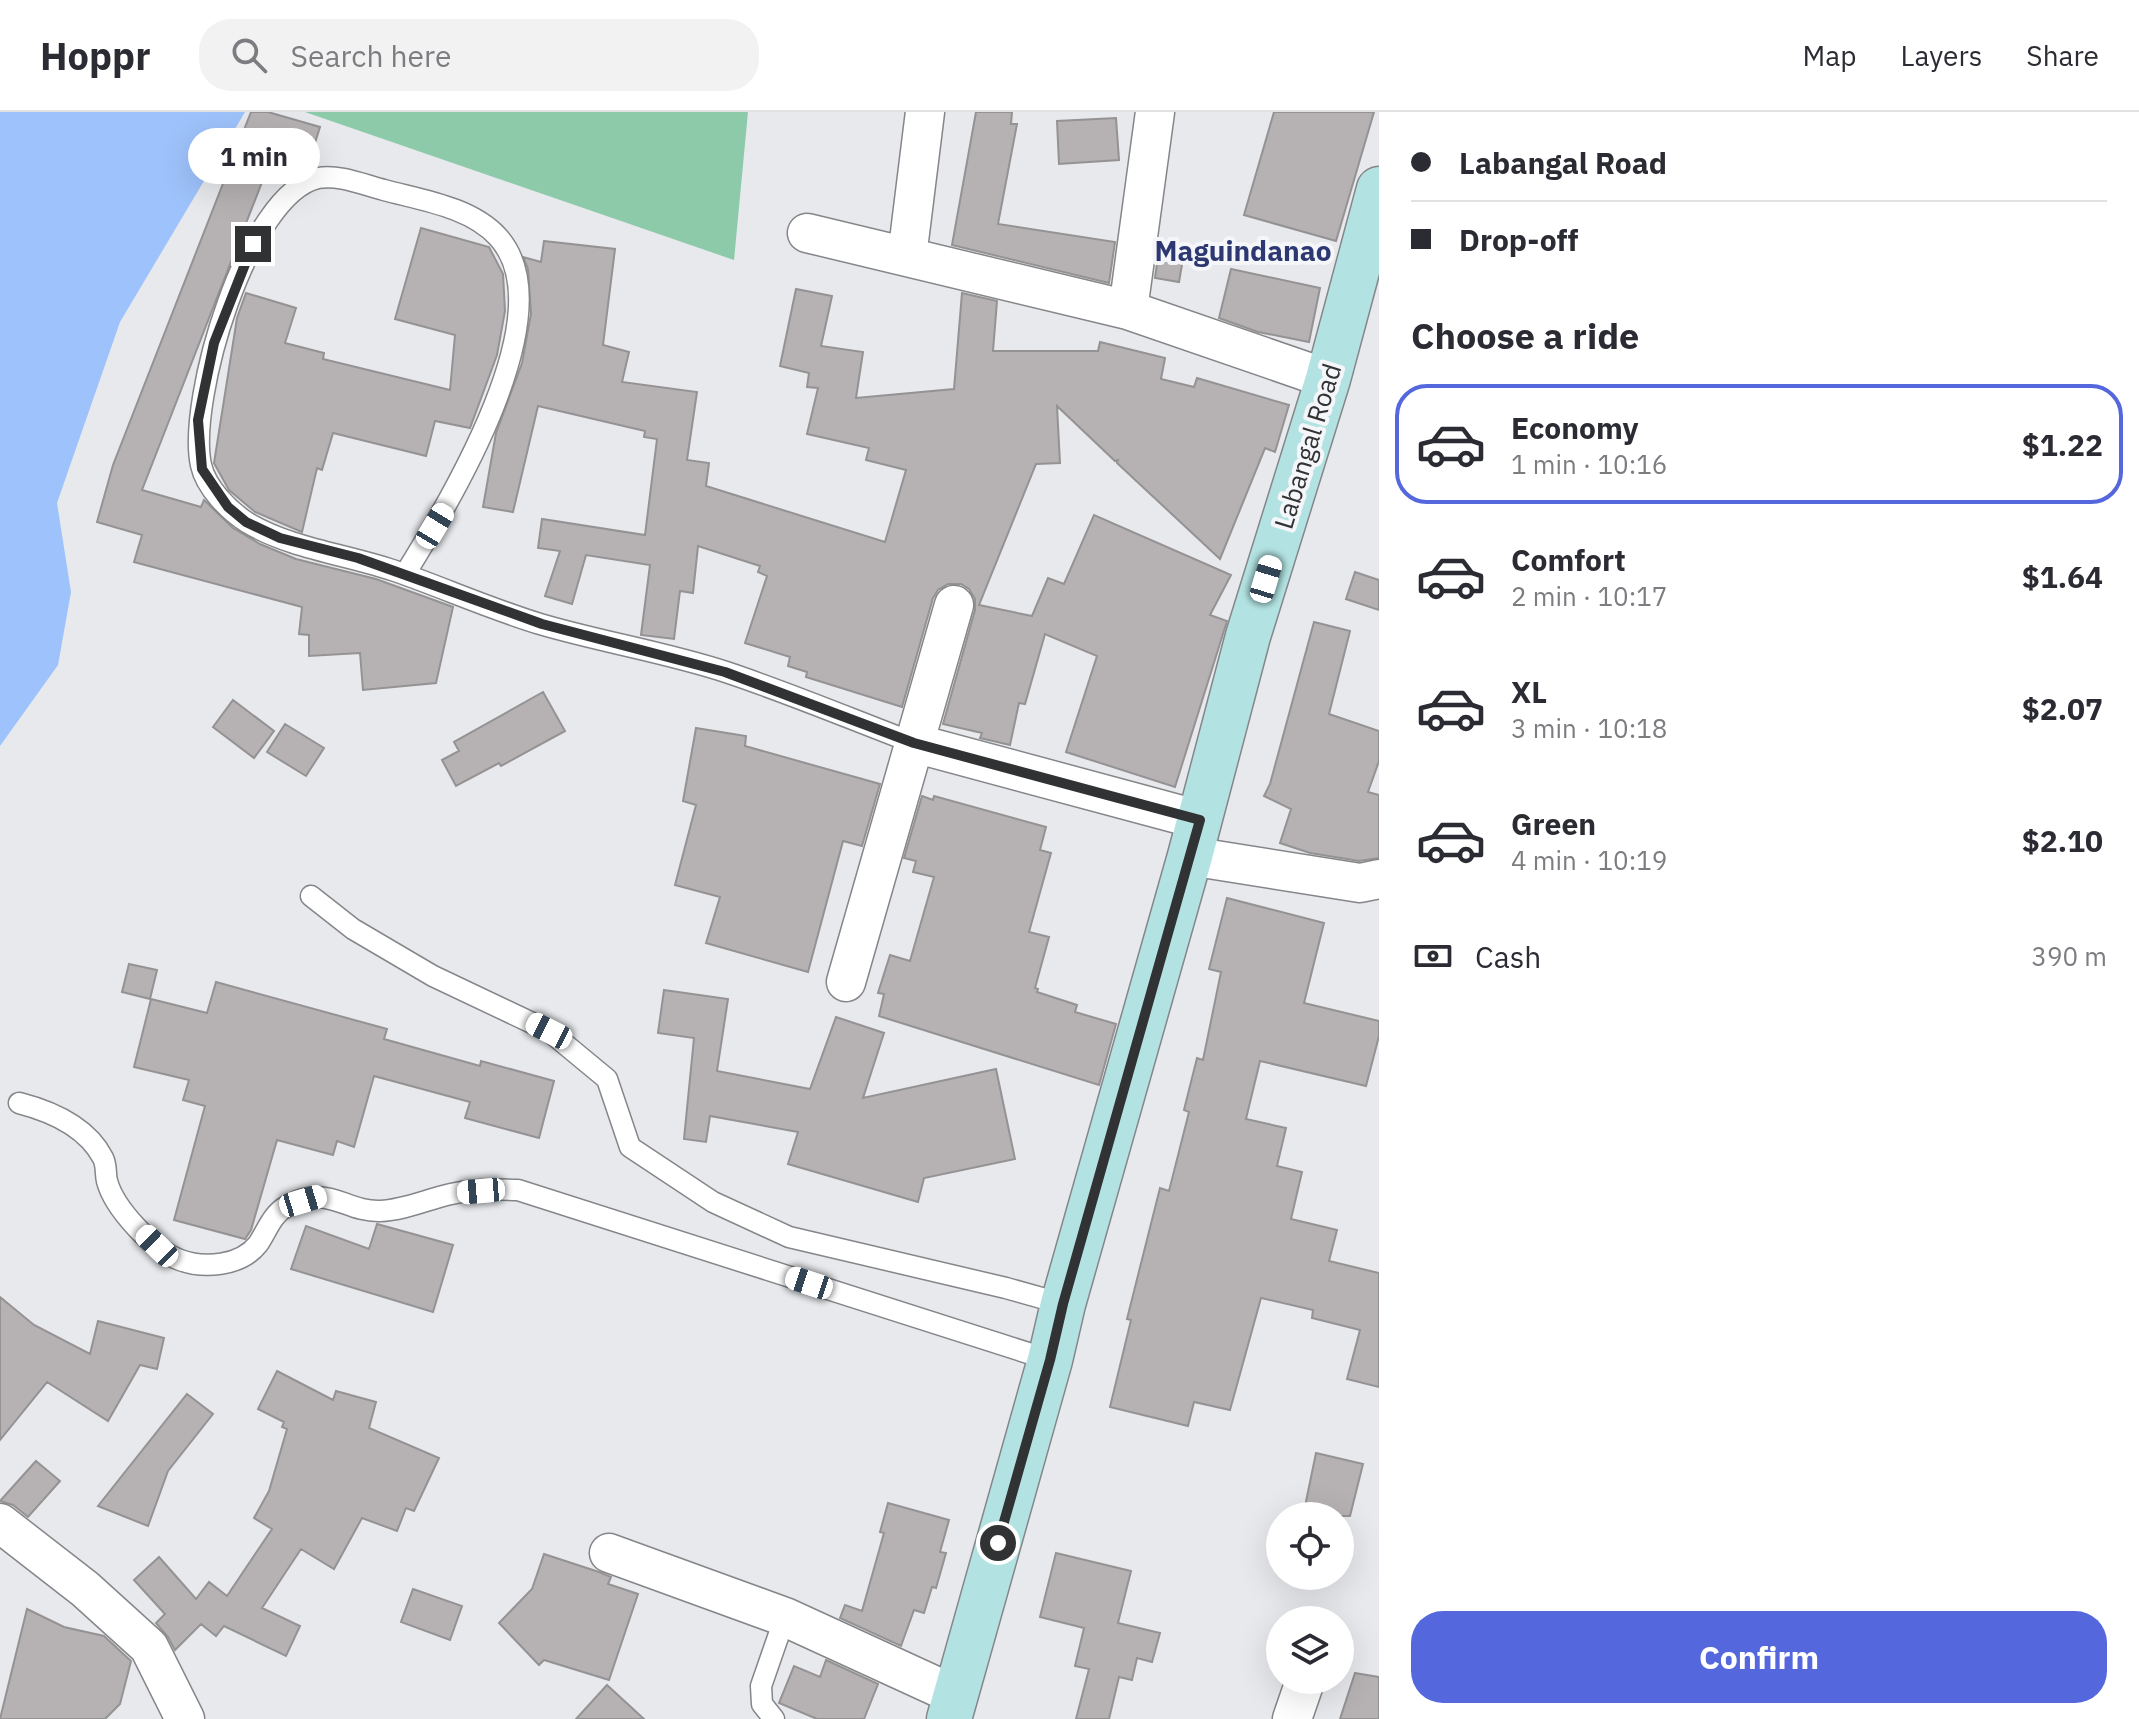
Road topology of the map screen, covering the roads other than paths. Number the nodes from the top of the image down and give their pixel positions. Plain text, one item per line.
1 (925, 112) edge
2 (1155, 112) edge
3 (1379, 189) edge
4 (807, 233) dead end
5 (907, 257) junction
6 (1128, 310) junction
7 (1328, 379) junction
8 (405, 574) junction
9 (954, 605) dead end
10 (914, 743) junction
11 (1195, 838) junction
12 (1379, 879) edge
13 (311, 896) dead end
14 (846, 982) dead end
15 (19, 1103) dead end
16 (1063, 1304) junction
17 (1050, 1360) junction
18 (0, 1523) edge
19 (609, 1553) dead end
20 (785, 1617) junction
21 (952, 1707) edge
22 (185, 1719) edge
23 (774, 1719) edge

1 - 5 street
2 - 6 street
3 - 7 main road, Labangal Road
4 - 5 street
5 - 6 street
6 - 7 street
7 - 11 main road, Labangal Road
8 - 8 lane
8 - 10 lane
9 - 10 street
10 - 11 street
10 - 14 street
11 - 12 street
11 - 16 main road, Labangal Road
13 - 16 lane
15 - 17 lane
16 - 17 main road, Labangal Road
17 - 21 main road, Labangal Road
18 - 22 street
19 - 20 street
20 - 21 street
20 - 23 lane

